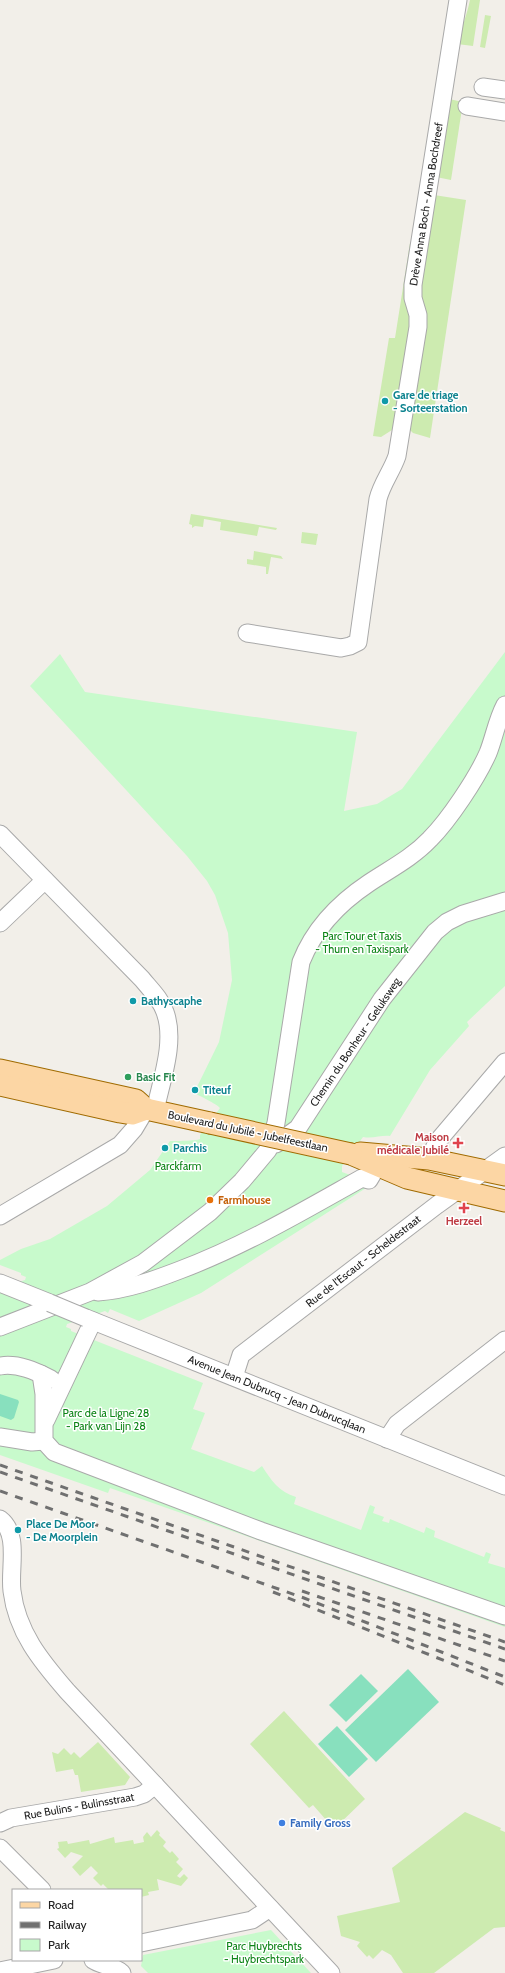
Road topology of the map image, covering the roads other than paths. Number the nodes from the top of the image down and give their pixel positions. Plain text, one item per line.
1 (458, 0) edge
2 (483, 87) dead end
3 (505, 90) edge
4 (467, 106) dead end
5 (505, 112) edge
6 (247, 633) dead end
7 (505, 705) edge
8 (0, 834) edge
9 (45, 880) junction
10 (505, 902) edge
11 (0, 923) edge
12 (505, 1062) edge
13 (0, 1070) edge
14 (0, 1085) edge
15 (150, 1110) junction
16 (278, 1112) junction
17 (306, 1116) junction
18 (268, 1150) junction
19 (383, 1156) junction
20 (505, 1156) edge
21 (429, 1159) junction
22 (484, 1170) junction
23 (505, 1175) edge
24 (457, 1190) junction
25 (505, 1201) edge
26 (0, 1216) edge
27 (4, 1284) edge
28 (90, 1292) junction
29 (90, 1319) junction
30 (0, 1327) edge
31 (505, 1340) edge
32 (0, 1366) edge
33 (41, 1374) junction
34 (234, 1377) junction
35 (68, 1381) junction
36 (44, 1423) junction
37 (0, 1438) edge
38 (387, 1439) junction
39 (44, 1442) junction
40 (505, 1486) edge
41 (2, 1523) edge
42 (505, 1616) edge
43 (154, 1785) junction
44 (0, 1823) edge
45 (0, 1848) edge
46 (41, 1889) edge
47 (270, 1908) junction
48 (142, 1943) edge
49 (49, 1961) edge
50 (0, 1971) edge
51 (331, 1973) edge

1 - 6 street, Drève Anna Boch - Anna Bochdreef
2 - 3 street
4 - 5 street
7 - 16 street
8 - 9 street
9 - 11 street
9 - 15 street
10 - 17 street, Chemin du Bonheur - Geluksweg
12 - 21 street
13 - 15 main road
14 - 15 main road
15 - 19 main road, Boulevard du Jubilé - Jubelfeestlaan, bridge
15 - 26 street
16 - 17 street
16 - 18 street
17 - 18 street, Chemin du Bonheur - Geluksweg
18 - 28 street
19 - 21 main road, Boulevard du Jubilé - Jubelfeestlaan
19 - 24 main road, Boulevard du Jubilé - Jubelfeestlaan
19 - 28 street
20 - 22 street, Rue de l'Escaut - Scheldestraat
21 - 22 main road, Boulevard du Jubilé - Jubelfeestlaan
22 - 23 main road, Boulevard du Jubilé - Jubelfeestlaan
22 - 24 street, Rue de l'Escaut - Scheldestraat
24 - 25 main road, Boulevard du Jubilé - Jubelfeestlaan
24 - 34 street, Rue de l'Escaut - Scheldestraat
27 - 29 street, Avenue Jean Dubrucq - Jean Dubrucqlaan, bridge
28 - 30 street
29 - 34 street, Avenue Jean Dubrucq - Jean Dubrucqlaan
29 - 35 street
31 - 38 street
32 - 33 street
33 - 35 street
33 - 36 street
34 - 38 street, Avenue Jean Dubrucq - Jean Dubrucqlaan
35 - 36 street
36 - 39 street
37 - 39 street
38 - 40 street, Avenue Jean Dubrucq - Jean Dubrucqlaan
39 - 42 street
41 - 43 street
43 - 44 street, Rue Bulins - Bulinsstraat
43 - 47 street
45 - 46 street
47 - 48 street
47 - 51 street
49 - 50 street

